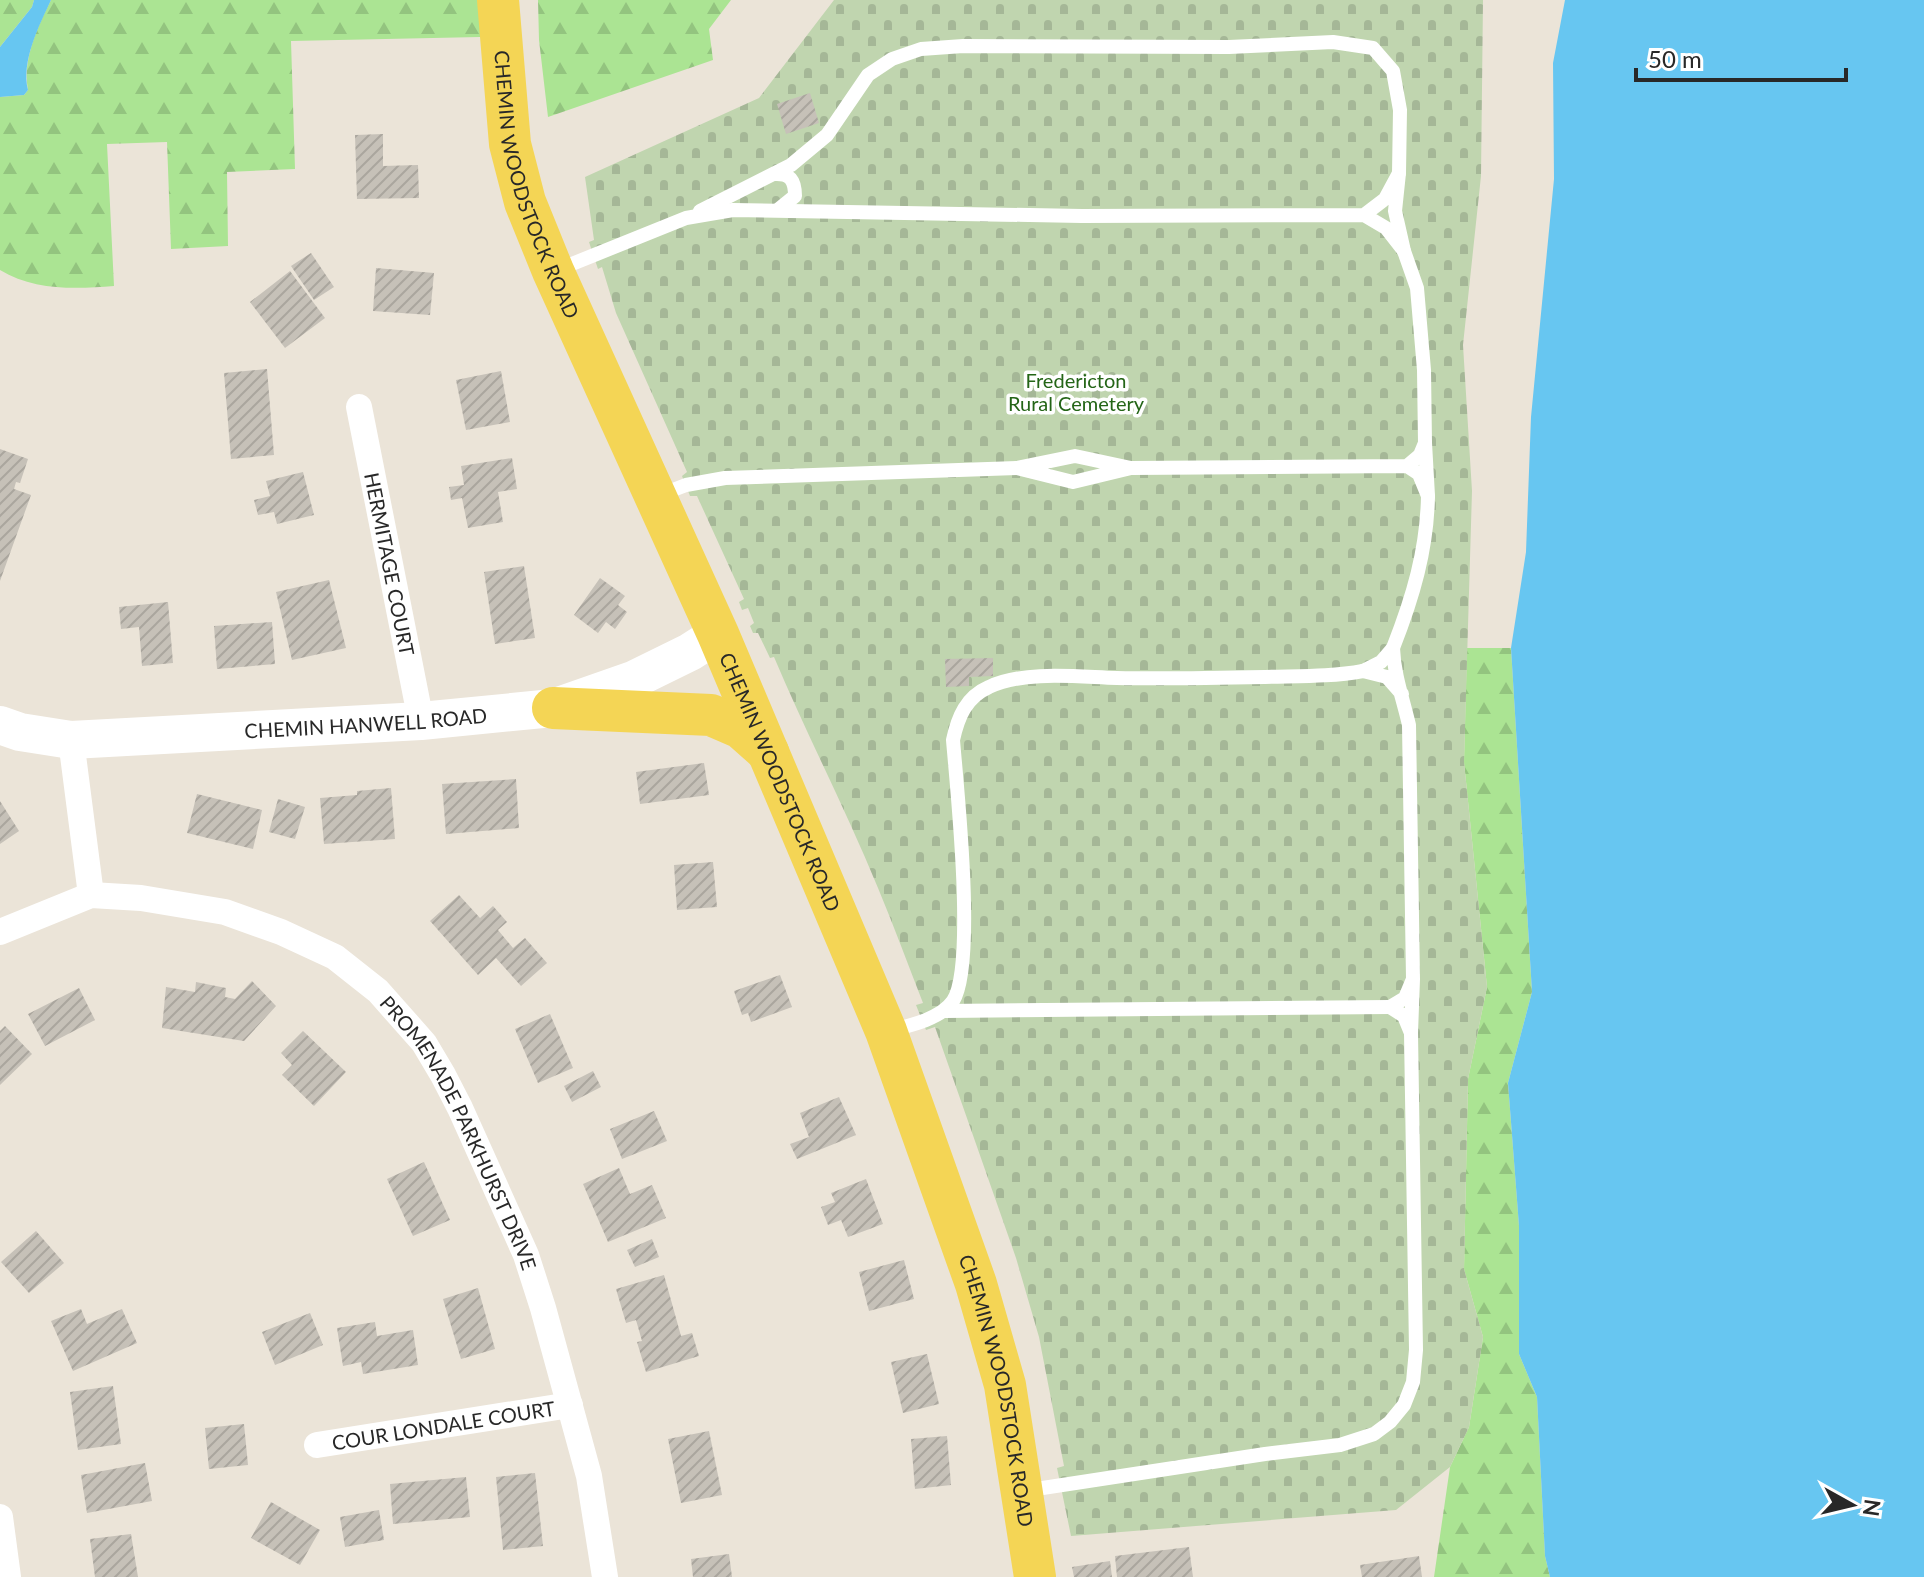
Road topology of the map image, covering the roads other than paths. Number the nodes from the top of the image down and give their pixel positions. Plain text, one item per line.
1 (498, 0) edge
2 (1399, 173) junction
3 (773, 174) junction
4 (778, 209) junction
5 (1364, 215) junction
6 (686, 218) junction
7 (1404, 251) junction
8 (553, 271) junction
9 (359, 407) dead end
10 (1425, 443) junction
11 (1407, 466) junction
12 (1017, 468) junction
13 (1131, 468) junction
14 (656, 496) junction
15 (1428, 496) junction
16 (718, 634) junction
17 (1393, 648) junction
18 (1363, 671) junction
19 (1402, 694) junction
20 (553, 708) junction
21 (421, 721) junction
22 (0, 725) edge
23 (71, 740) junction
24 (769, 754) junction
25 (91, 895) junction
26 (0, 932) edge
27 (1413, 979) junction
28 (960, 986) junction
29 (1390, 1007) junction
30 (972, 1010) junction
31 (945, 1011) junction
32 (886, 1031) junction
33 (1411, 1033) junction
34 (570, 1405) junction
35 (317, 1445) dead end
36 (1021, 1491) junction
37 (0, 1517) edge
38 (8, 1577) edge
39 (605, 1577) edge
40 (1035, 1577) edge

1 - 8 main road, CHEMIN WOODSTOCK ROAD
2 - 3 lane
2 - 5 lane
2 - 7 lane
3 - 4 lane
3 - 6 lane
4 - 5 lane
4 - 6 lane
5 - 7 lane
6 - 8 lane
7 - 10 lane
8 - 14 main road, CHEMIN WOODSTOCK ROAD
9 - 21 street, HERMITAGE COURT
10 - 11 lane
10 - 15 lane
11 - 13 lane
11 - 15 lane
12 - 13 lane
12 - 13 lane
12 - 14 lane
14 - 16 main road, CHEMIN WOODSTOCK ROAD
15 - 17 lane
16 - 20 main road, CHEMIN HANWELL ROAD
16 - 24 main road, CHEMIN WOODSTOCK ROAD
17 - 18 lane
17 - 19 lane
18 - 19 lane
18 - 28 lane
19 - 27 lane
20 - 21 main road, CHEMIN HANWELL ROAD
20 - 24 main road
21 - 23 main road, CHEMIN HANWELL ROAD
22 - 23 main road, CHEMIN HANWELL ROAD
23 - 25 street
24 - 32 main road, CHEMIN WOODSTOCK ROAD
25 - 26 street
25 - 34 street, PROMENADE PARKHURST DRIVE
27 - 29 lane
27 - 33 lane
28 - 30 lane
28 - 31 lane
29 - 30 lane
29 - 33 lane
30 - 31 lane
31 - 32 lane
32 - 36 main road, CHEMIN WOODSTOCK ROAD
33 - 36 lane
34 - 35 street, COUR LONDALE COURT
34 - 39 street, PROMENADE PARKHURST DRIVE
36 - 40 main road, CHEMIN WOODSTOCK ROAD
37 - 38 street

